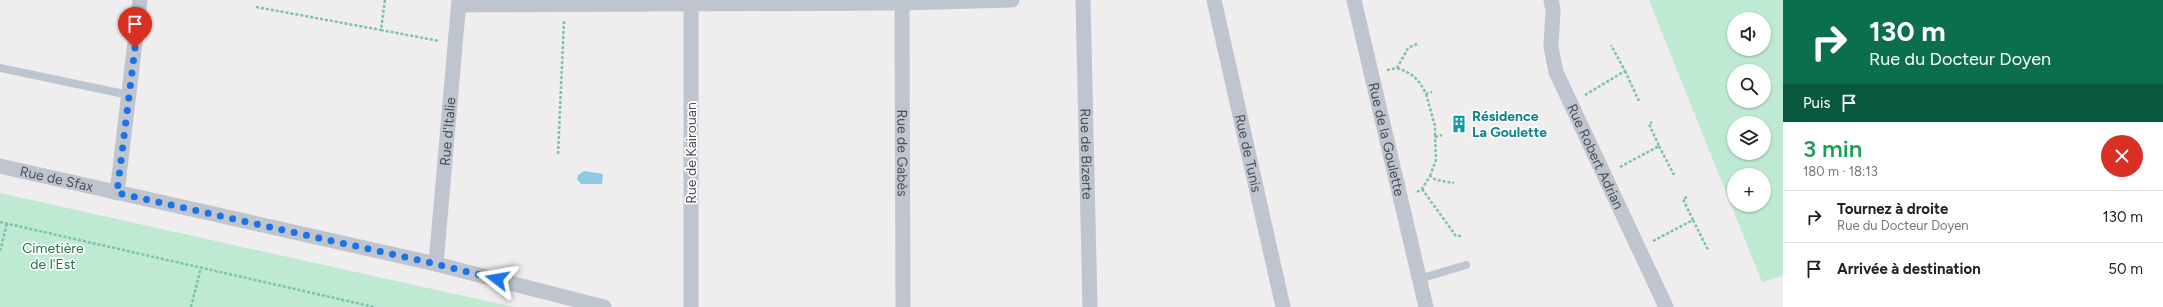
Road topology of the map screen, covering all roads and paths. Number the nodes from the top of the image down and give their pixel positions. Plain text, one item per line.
1 (140, 0) edge
2 (385, 0) edge
3 (1012, 0) edge
4 (1083, 0) edge
5 (1214, 0) edge
6 (1354, 0) edge
7 (1551, 0) edge
8 (691, 2) edge
9 (902, 2) edge
10 (459, 3) edge
11 (565, 5) junction
12 (256, 7) dead end
13 (381, 30) junction
14 (455, 44) junction
15 (1417, 44) dead end
16 (1611, 45) dead end
17 (0, 68) edge
18 (1397, 68) junction
19 (1625, 71) junction
20 (1371, 74) junction
21 (1432, 92) dead end
22 (1426, 94) junction
23 (129, 95) junction
24 (1640, 101) dead end
25 (1570, 103) junction
26 (1652, 122) dead end
27 (1442, 134) dead end
28 (1435, 137) junction
29 (1658, 146) junction
30 (558, 154) dead end
31 (0, 166) edge
32 (1674, 175) dead end
33 (1430, 176) junction
34 (1604, 176) junction
35 (1454, 183) dead end
36 (1422, 189) junction
37 (117, 193) junction
38 (1686, 197) dead end
39 (1400, 199) junction
40 (1693, 220) junction
41 (0, 222) edge
42 (7, 223) junction
43 (1462, 236) dead end
44 (1638, 249) junction
45 (1708, 250) dead end
46 (0, 251) edge
47 (436, 264) junction
48 (1466, 265) dead end
49 (201, 267) junction
50 (1419, 279) junction
51 (191, 307) edge
52 (374, 307) edge
53 (604, 307) edge
54 (691, 307) edge
55 (903, 307) edge
56 (1090, 307) edge
57 (1283, 307) edge
58 (1426, 307) edge
59 (1666, 307) edge

1 - 23 street
2 - 13 path
3 - 9 street
4 - 56 street, Rue de Bizerte
5 - 57 street, Rue de Tunis
6 - 20 street, Rue de la Goulette
7 - 25 street, Rue Robert Adrian
8 - 9 street
8 - 11 street
8 - 54 street, Rue de Kairouan
9 - 55 street, Rue de Gabès
10 - 11 street
10 - 14 street, Rue d'Italie
11 - 30 path
12 - 13 path
13 - 14 path
14 - 47 street, Rue d'Italie
15 - 18 path
16 - 19 path
17 - 23 lane
18 - 20 path
18 - 22 path
19 - 24 path
19 - 25 path
20 - 39 street, Rue de la Goulette
21 - 22 path
22 - 28 path
23 - 37 street
25 - 34 street, Rue Robert Adrian
26 - 29 path
27 - 28 path
28 - 33 path
29 - 32 path
29 - 34 path
31 - 37 street, Rue de Sfax
33 - 35 path
33 - 36 path
34 - 44 street, Rue Robert Adrian
36 - 39 path
36 - 43 path
37 - 47 street, Rue de Sfax
38 - 40 path
39 - 50 street, Rue de la Goulette
40 - 44 path
40 - 45 path
41 - 42 path
42 - 46 path
42 - 49 path
44 - 59 street, Rue Robert Adrian
47 - 53 street, Rue de Sfax
48 - 50 lane
49 - 51 path
49 - 52 path
50 - 58 street, Rue de la Goulette

